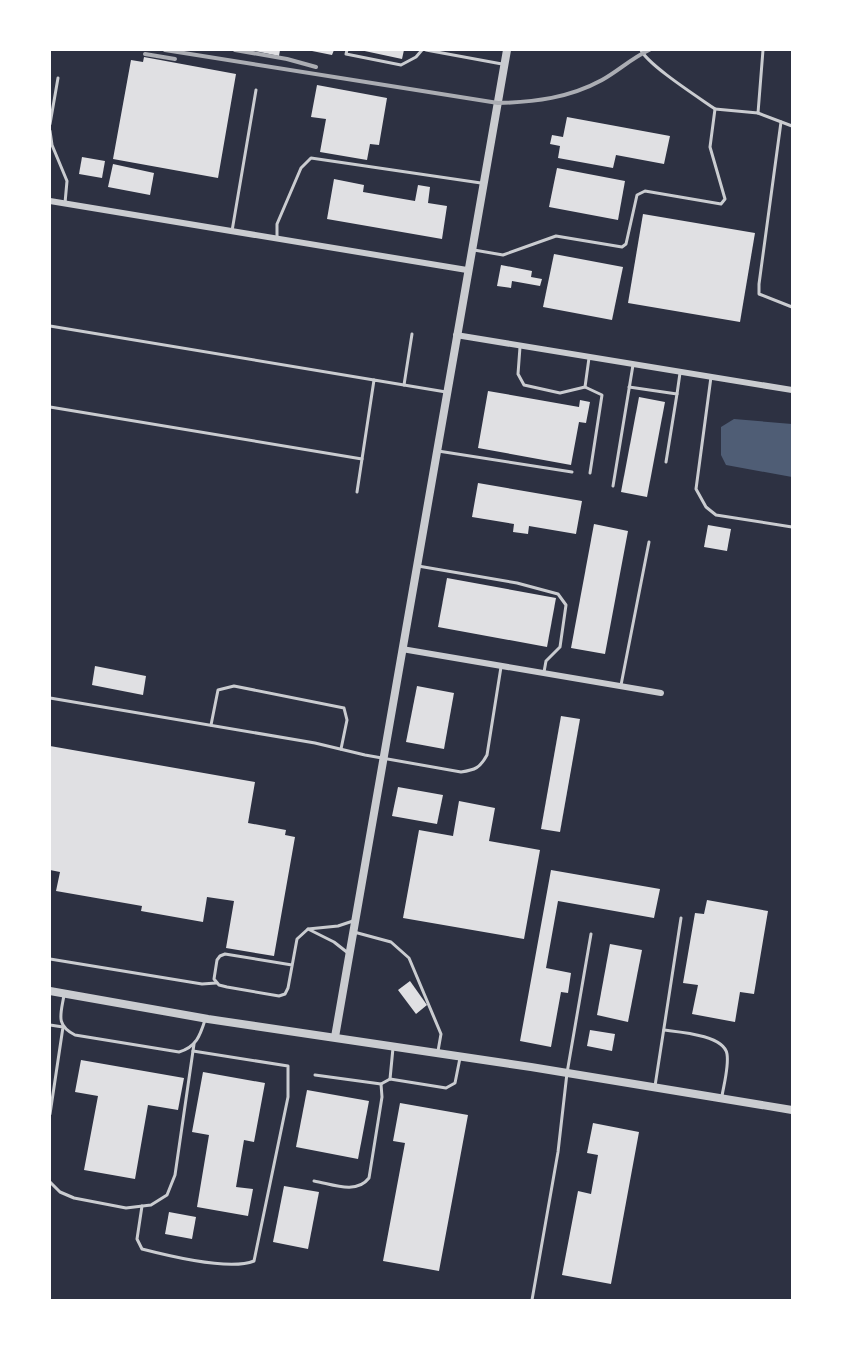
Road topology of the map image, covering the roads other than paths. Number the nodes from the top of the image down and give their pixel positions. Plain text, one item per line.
1 (347, 50) edge
2 (424, 50) edge
3 (507, 50) edge
4 (641, 50) edge
5 (763, 50) edge
6 (504, 64) junction
7 (58, 78) dead end
8 (256, 90) dead end
9 (714, 109) junction
10 (758, 113) junction
11 (781, 122) junction
12 (50, 124) edge
13 (792, 126) edge
14 (50, 131) edge
15 (483, 184) junction
16 (50, 201) edge
17 (65, 203) junction
18 (232, 231) junction
19 (277, 238) junction
20 (471, 250) junction
21 (467, 270) junction
22 (792, 307) edge
23 (50, 326) edge
24 (412, 334) dead end
25 (456, 335) junction
26 (520, 347) junction
27 (589, 358) junction
28 (633, 365) junction
29 (681, 372) junction
30 (711, 377) junction
31 (374, 380) junction
32 (404, 385) junction
33 (585, 387) junction
34 (629, 387) junction
35 (792, 390) edge
36 (446, 392) junction
37 (677, 394) junction
38 (50, 407) edge
39 (436, 450) junction
40 (362, 459) junction
41 (666, 462) dead end
42 (572, 472) dead end
43 (590, 473) dead end
44 (613, 486) dead end
45 (357, 492) dead end
46 (792, 527) edge
47 (649, 542) dead end
48 (416, 566) junction
49 (402, 649) junction
50 (501, 665) junction
51 (544, 672) junction
52 (621, 685) junction
53 (661, 693) dead end
54 (50, 698) edge
55 (211, 725) junction
56 (341, 749) junction
57 (382, 757) junction
58 (681, 918) dead end
59 (354, 920) junction
60 (308, 929) junction
61 (352, 932) junction
62 (591, 934) dead end
63 (349, 953) junction
64 (50, 959) edge
65 (292, 965) junction
66 (216, 983) junction
67 (50, 991) edge
68 (64, 993) junction
69 (205, 1018) junction
70 (50, 1025) edge
71 (63, 1027) junction
72 (664, 1029) junction
73 (335, 1037) junction
74 (194, 1044) junction
75 (394, 1046) junction
76 (193, 1051) junction
77 (438, 1053) junction
78 (460, 1056) junction
79 (567, 1073) junction
80 (315, 1075) dead end
81 (390, 1079) junction
82 (381, 1084) junction
83 (655, 1088) junction
84 (722, 1098) junction
85 (792, 1110) edge
86 (50, 1113) edge
87 (314, 1181) dead end
88 (50, 1182) edge
89 (142, 1206) junction
90 (532, 1300) edge

1 - 2 lane
2 - 6 lane
3 - 6 street
4 - 9 lane
5 - 10 lane
6 - 15 street
7 - 12 lane
8 - 18 lane
9 - 10 lane
9 - 20 lane
10 - 11 lane
11 - 13 lane
11 - 22 lane
14 - 17 lane
15 - 19 lane
15 - 20 street
16 - 17 street
17 - 18 street
18 - 19 street
19 - 21 street
20 - 21 street
21 - 25 street
23 - 31 lane
24 - 32 lane
25 - 26 street
25 - 36 street
26 - 27 street
26 - 33 lane
27 - 28 street
27 - 33 lane
28 - 29 street
28 - 34 lane
29 - 30 street
29 - 37 lane
30 - 35 street
30 - 46 lane
31 - 32 lane
31 - 40 lane
32 - 36 lane
33 - 43 lane
34 - 37 lane
34 - 44 lane
36 - 39 street
37 - 41 lane
38 - 40 lane
39 - 42 lane
39 - 48 street
40 - 45 lane
47 - 52 lane
48 - 49 street
48 - 51 lane
49 - 50 street
49 - 57 street
50 - 51 street
50 - 57 lane
51 - 52 street
52 - 53 street
54 - 55 lane
55 - 56 lane
55 - 56 lane
56 - 57 lane
57 - 59 street
58 - 72 lane
59 - 60 lane
59 - 61 street
60 - 63 lane
60 - 65 lane
61 - 63 street
61 - 77 lane
62 - 79 lane
63 - 73 street
64 - 66 lane
65 - 66 lane
65 - 66 lane
67 - 68 street
68 - 69 street
68 - 71 lane
69 - 73 street
69 - 74 lane
70 - 71 lane
71 - 74 lane
71 - 86 lane
72 - 83 lane
72 - 84 lane
73 - 75 street
74 - 76 lane
75 - 77 street
75 - 81 lane
76 - 89 lane
76 - 89 lane
77 - 78 street
78 - 79 street
78 - 81 lane
79 - 83 street
79 - 90 lane
80 - 82 lane
81 - 82 lane
82 - 87 lane
83 - 84 street
84 - 85 street
88 - 89 lane

